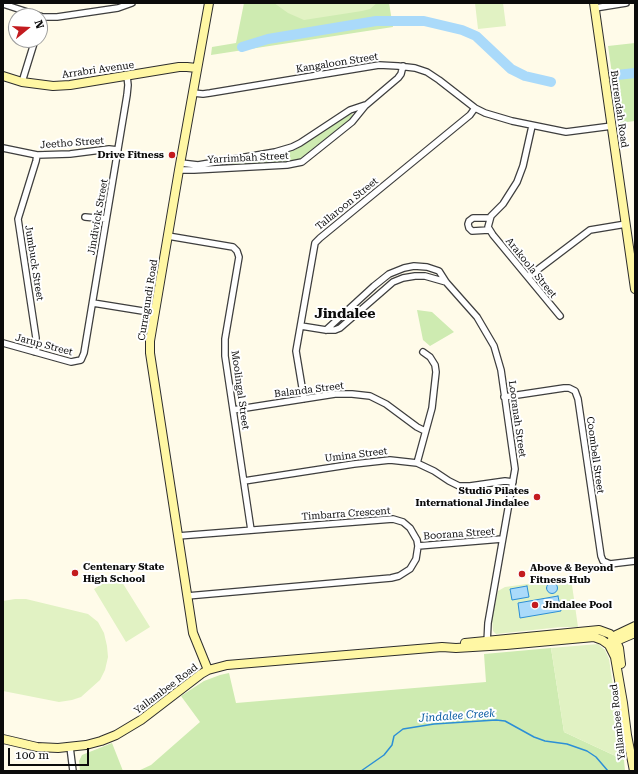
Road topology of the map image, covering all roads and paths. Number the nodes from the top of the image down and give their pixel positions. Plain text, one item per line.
1 (132, 3) edge
2 (209, 3) edge
3 (626, 3) edge
4 (3, 4) edge
5 (10, 5) edge
6 (595, 5) edge
7 (48, 17) edge
8 (33, 48) edge
9 (403, 66) junction
10 (197, 68) junction
11 (3, 76) edge
12 (127, 76) junction
13 (22, 82) junction
14 (193, 92) junction
15 (367, 104) junction
16 (474, 108) junction
17 (532, 126) junction
18 (612, 126) junction
19 (3, 148) edge
20 (118, 150) junction
21 (37, 155) junction
22 (180, 166) junction
23 (84, 217) dead end
24 (490, 218) junction
25 (106, 219) junction
26 (626, 224) junction
27 (489, 230) junction
28 (168, 236) junction
29 (634, 273) edge
30 (528, 278) junction
31 (446, 282) junction
32 (635, 289) edge
33 (93, 303) junction
34 (155, 313) junction
35 (560, 316) dead end
36 (301, 326) junction
37 (326, 330) junction
38 (3, 343) edge
39 (35, 352) junction
40 (423, 352) dead end
41 (81, 360) joint
42 (504, 397) junction
43 (304, 399) junction
44 (233, 410) junction
45 (425, 431) junction
46 (416, 463) junction
47 (244, 481) junction
48 (513, 482) junction
49 (251, 530) junction
50 (178, 536) junction
51 (502, 539) junction
52 (418, 546) junction
53 (635, 561) edge
54 (187, 596) junction
55 (635, 626) edge
56 (635, 634) edge
57 (487, 643) junction
58 (614, 643) junction
59 (208, 670) junction
60 (3, 739) edge
61 (70, 748) junction
62 (633, 767) edge
63 (73, 771) edge

1 - 7 street
2 - 10 street, Curragundi Road
3 - 6 street
4 - 5 street
6 - 18 street, Burrendah Road
8 - 13 street
9 - 14 street, Kangaloon Street
9 - 15 street, Yarrimbah Street
9 - 16 street, Kangaloon Street
10 - 12 street, Arrabri Avenue
10 - 14 street, Curragundi Road
11 - 13 street, Arrabri Avenue
12 - 13 street, Arrabri Avenue
12 - 20 street, Jindivick Street
14 - 22 street, Curragundi Road
15 - 22 street, Yarrimbah Street
15 - 22 street, Yarrimbah Street
16 - 17 street, Kangaloon Street
16 - 36 street, Tallaroon Street
17 - 18 street, Kangaloon Street
17 - 24 street
18 - 26 street, Burrendah Road
19 - 21 street, Jeetho Street
20 - 21 street, Jeetho Street
20 - 25 street, Jindivick Street
21 - 39 street, Jumbuck Street
22 - 28 street, Curragundi Road
23 - 25 street
24 - 27 street
24 - 27 street
25 - 33 street, Jindivick Street
26 - 29 street, Burrendah Road
26 - 30 street
27 - 30 street, Arakoola Street
28 - 34 street, Curragundi Road
28 - 44 street, Moolingal Street
29 - 32 street, Burrendah Road
30 - 35 street, Arakoola Street
31 - 37 street
31 - 37 street, Looranah Street
31 - 42 street, Looranah Street
33 - 34 street
33 - 41 street, Jindivick Street
34 - 50 street, Curragundi Road
36 - 37 street
36 - 43 street, Tallaroon Street
38 - 39 street, Jarup Street
39 - 41 street, Jarup Street
40 - 45 street
42 - 48 street, Looranah Street
42 - 53 street, Coombell Street
43 - 44 street, Balanda Street
43 - 45 street, Balanda Street
44 - 47 street, Moolingal Street
45 - 46 street
46 - 47 street, Umina Street
46 - 48 street, Umina Street
47 - 49 street, Moolingal Street
48 - 51 street, Looranah Street
49 - 50 street, Timbarra Crescent
49 - 52 street, Timbarra Crescent
50 - 54 street, Curragundi Road
51 - 52 street, Boorana Street
51 - 57 street, Looranah Street
52 - 54 street
54 - 59 street, Curragundi Road
55 - 58 street
56 - 58 street
57 - 58 street, Yallambee Road
57 - 59 street, Yallambee Road
58 - 62 street, Yallambee Road
59 - 61 street, Yallambee Road
60 - 61 street, Yallambee Road
61 - 63 street

